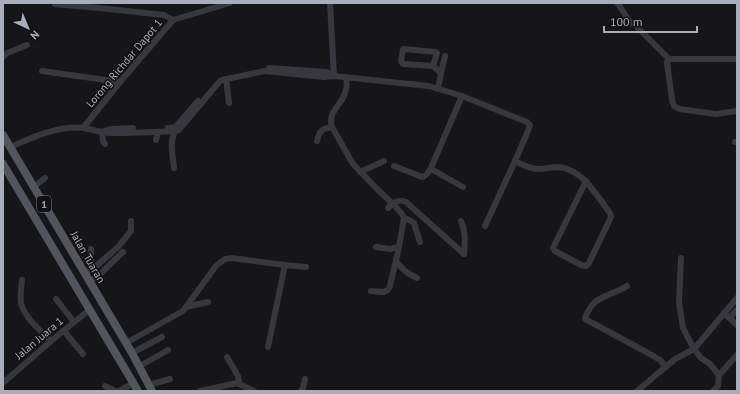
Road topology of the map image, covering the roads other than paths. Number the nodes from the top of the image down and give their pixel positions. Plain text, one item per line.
1 (230, 3) edge
2 (330, 3) edge
3 (617, 3) edge
4 (55, 4) dead end
5 (173, 20) junction
6 (27, 45) dead end
7 (3, 56) edge
8 (445, 56) dead end
9 (669, 59) junction
10 (737, 59) edge
11 (443, 63) junction
12 (433, 66) junction
13 (42, 71) dead end
14 (441, 73) junction
15 (334, 76) junction
16 (346, 78) junction
17 (226, 79) junction
18 (120, 82) junction
19 (438, 89) junction
20 (462, 96) junction
21 (229, 103) dead end
22 (737, 111) edge
23 (332, 127) junction
24 (83, 128) junction
25 (175, 131) junction
26 (102, 132) junction
27 (158, 132) junction
28 (3, 135) edge
29 (156, 140) dead end
30 (317, 141) dead end
31 (105, 144) dead end
32 (11, 147) junction
33 (384, 161) dead end
34 (515, 161) junction
35 (3, 164) edge
36 (394, 166) dead end
37 (174, 168) dead end
38 (431, 168) junction
39 (360, 172) junction
40 (45, 178) dead end
41 (586, 181) junction
42 (34, 187) junction
43 (462, 187) dead end
44 (377, 189) junction
45 (372, 195) dead end
46 (390, 206) junction
47 (404, 218) junction
48 (131, 221) dead end
49 (461, 221) dead end
50 (485, 226) dead end
51 (420, 242) dead end
52 (376, 246) dead end
53 (399, 248) junction
54 (91, 249) dead end
55 (122, 252) dead end
56 (681, 258) dead end
57 (396, 262) junction
58 (285, 265) junction
59 (306, 267) dead end
60 (94, 268) junction
61 (85, 273) junction
62 (417, 278) dead end
63 (22, 280) dead end
64 (91, 284) junction
65 (627, 286) dead end
66 (79, 291) junction
67 (371, 291) dead end
68 (737, 298) edge
69 (56, 299) dead end
70 (208, 302) dead end
71 (186, 307) junction
72 (89, 310) junction
73 (737, 310) edge
74 (726, 315) junction
75 (74, 322) junction
76 (737, 325) edge
77 (64, 330) junction
78 (162, 337) dead end
79 (51, 341) junction
80 (126, 343) junction
81 (268, 347) dead end
82 (694, 349) junction
83 (168, 350) dead end
84 (132, 353) junction
85 (83, 354) dead end
86 (737, 355) edge
87 (227, 357) dead end
88 (735, 362) edge
89 (140, 366) junction
90 (666, 367) junction
91 (719, 375) junction
92 (170, 379) dead end
93 (305, 379) dead end
94 (239, 381) junction
95 (3, 383) edge
96 (134, 383) junction
97 (105, 386) dead end
98 (151, 388) edge
99 (718, 390) edge
100 (115, 391) edge
101 (119, 391) edge
102 (138, 391) edge
103 (200, 391) edge
104 (254, 391) edge
105 (300, 391) edge
106 (637, 391) edge

1 - 5 street, Lorong Richdar Dapot 1
2 - 15 street
3 - 9 street
4 - 5 street
5 - 18 street, Lorong Richdar Dapot 1
6 - 7 street
8 - 11 street
9 - 10 street
9 - 22 street
11 - 12 street
11 - 14 street
12 - 12 street
12 - 14 street
13 - 18 street
14 - 19 street
15 - 16 street
15 - 17 street
15 - 26 street
16 - 19 street
16 - 23 street
17 - 21 street
17 - 25 street
18 - 24 street, Lorong Richdar Dapot 1
19 - 20 street
20 - 34 street
20 - 38 street
23 - 30 street
23 - 39 street
24 - 26 street
24 - 32 street
25 - 27 street
25 - 37 street
26 - 27 street
26 - 31 street
27 - 29 street
28 - 32 main road, Jalan Tuaran / 1
32 - 42 main road, Jalan Tuaran / 1
33 - 39 street
34 - 41 street
34 - 50 street
35 - 66 main road, 1
36 - 38 street
38 - 43 street
39 - 44 street
40 - 42 street
41 - 41 street
42 - 61 main road, Jalan Tuaran / 1
44 - 45 street
44 - 46 street
46 - 47 street
46 - 49 street
47 - 51 street
47 - 53 street
48 - 60 street
52 - 53 street
53 - 57 street
54 - 60 street
55 - 64 street
56 - 82 street
57 - 62 street
57 - 67 street
58 - 59 street
58 - 71 street
58 - 81 street
60 - 61 street
61 - 64 main road, Jalan Tuaran / 1
63 - 79 street
64 - 66 main road
64 - 80 main road, Jalan Tuaran / 1
65 - 90 street
66 - 72 main road, 1
68 - 74 street
69 - 75 street
70 - 71 street
71 - 80 street
72 - 75 street, Jalan Juara 1
72 - 96 main road, 1
73 - 74 street
74 - 76 street
74 - 82 street
75 - 77 street, Jalan Juara 1
77 - 79 street, Jalan Juara 1
77 - 85 street
78 - 84 street
79 - 95 street, Jalan Juara 1
80 - 84 main road, Jalan Tuaran / 1
82 - 90 street
82 - 91 street
83 - 89 street
84 - 89 main road, Jalan Tuaran / 1
86 - 88 street
87 - 94 street
88 - 91 street
89 - 98 main road, Jalan Tuaran / 1
90 - 106 street
91 - 99 street
92 - 98 street
93 - 105 street
94 - 103 street
94 - 104 street
96 - 101 street
96 - 102 main road, 1
97 - 100 street

